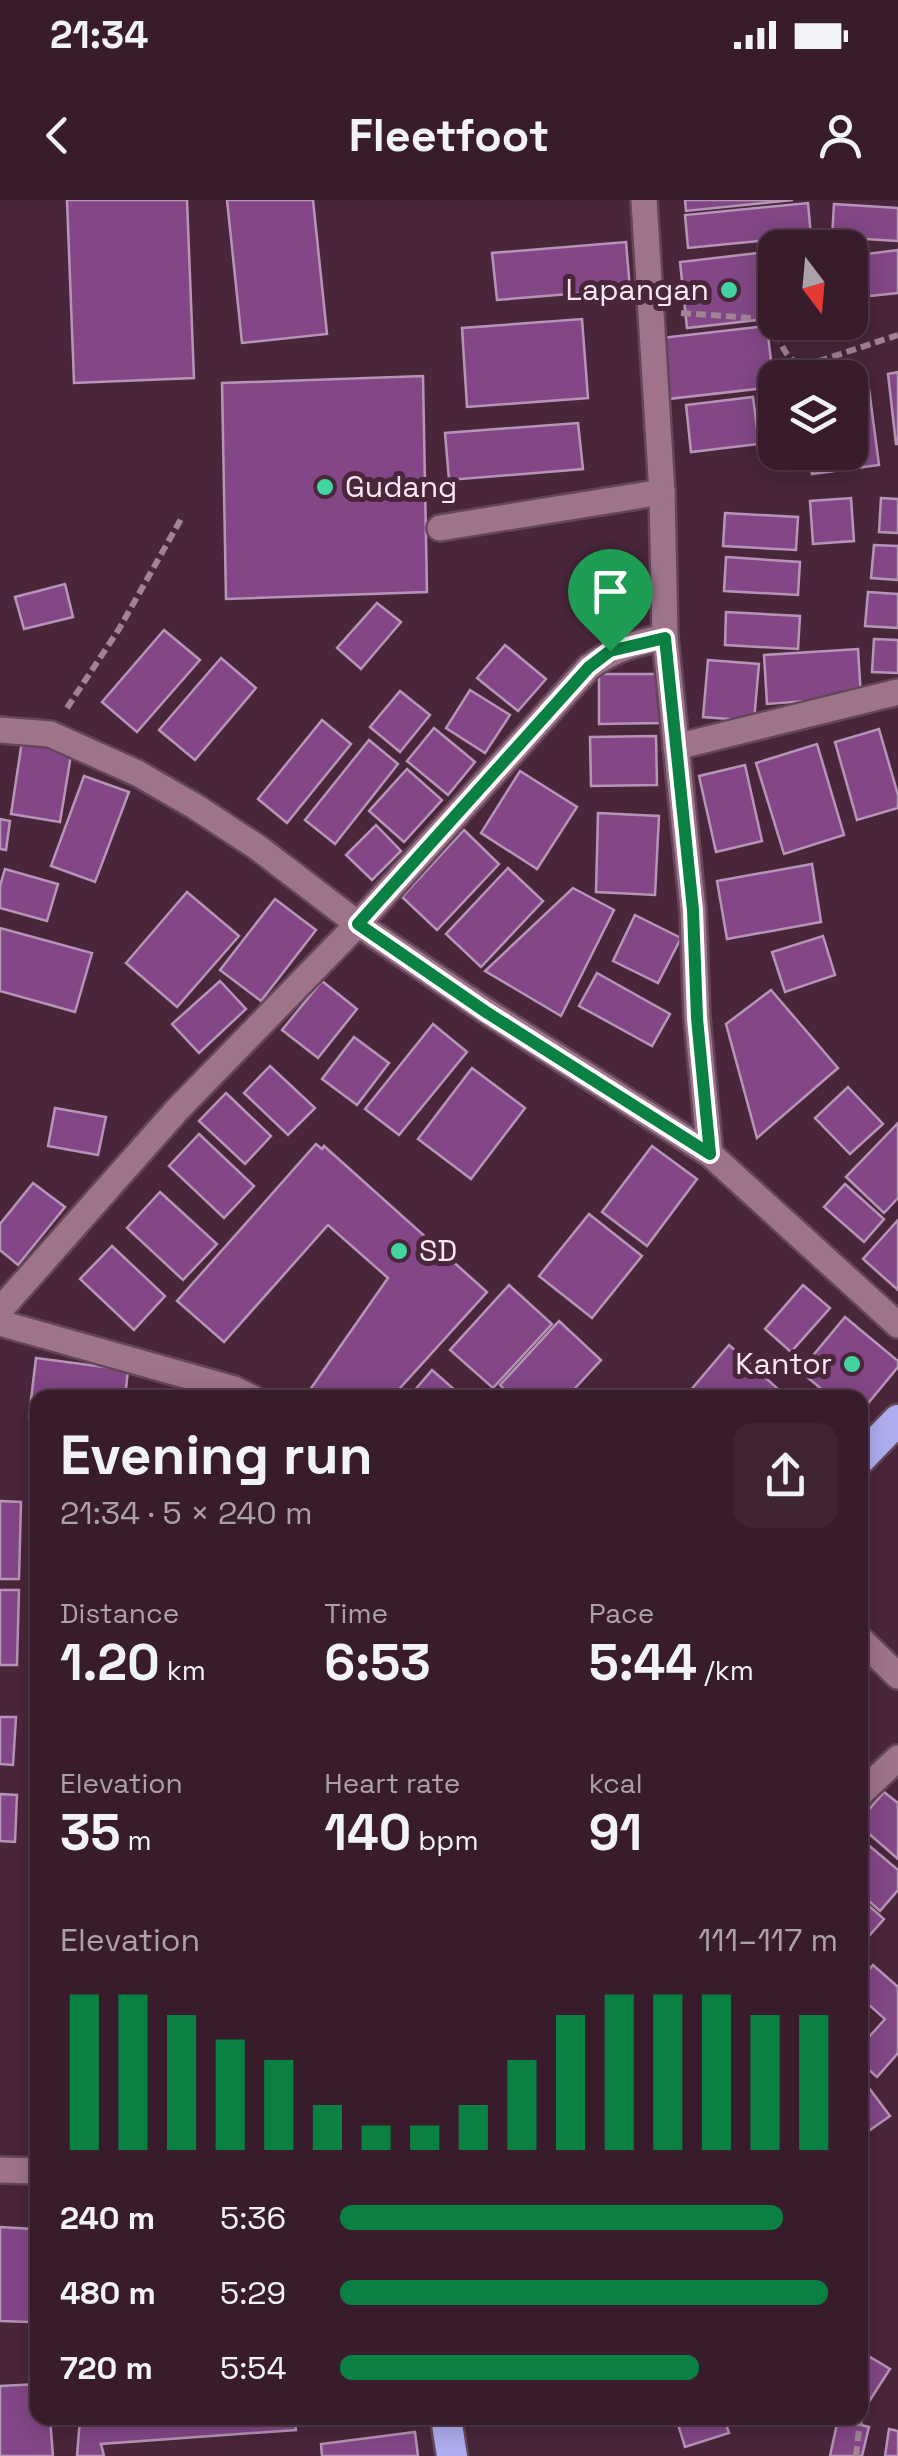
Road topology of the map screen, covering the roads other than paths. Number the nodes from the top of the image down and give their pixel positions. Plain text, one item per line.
1 (644, 200) edge
2 (662, 492) junction
3 (440, 528) dead end
4 (665, 638) junction
5 (898, 692) edge
6 (0, 730) edge
7 (676, 747) junction
8 (358, 924) junction
9 (710, 1154) junction
10 (0, 1310) edge
11 (0, 1324) edge
12 (898, 1325) edge
13 (238, 1390) edge
14 (898, 1420) edge
15 (868, 1451) edge
16 (868, 1647) edge
17 (898, 1676) edge
18 (898, 1758) edge
19 (868, 1786) edge
20 (0, 2170) edge
21 (30, 2171) edge
22 (447, 2425) edge
23 (452, 2456) edge

1 - 2 street
2 - 3 street
2 - 4 street
4 - 7 street
4 - 8 street
5 - 7 street
6 - 8 street
7 - 9 street
8 - 9 street
8 - 10 street
9 - 12 street
11 - 13 street
14 - 15 highway
16 - 17 street
18 - 19 street
20 - 21 street
22 - 23 highway

